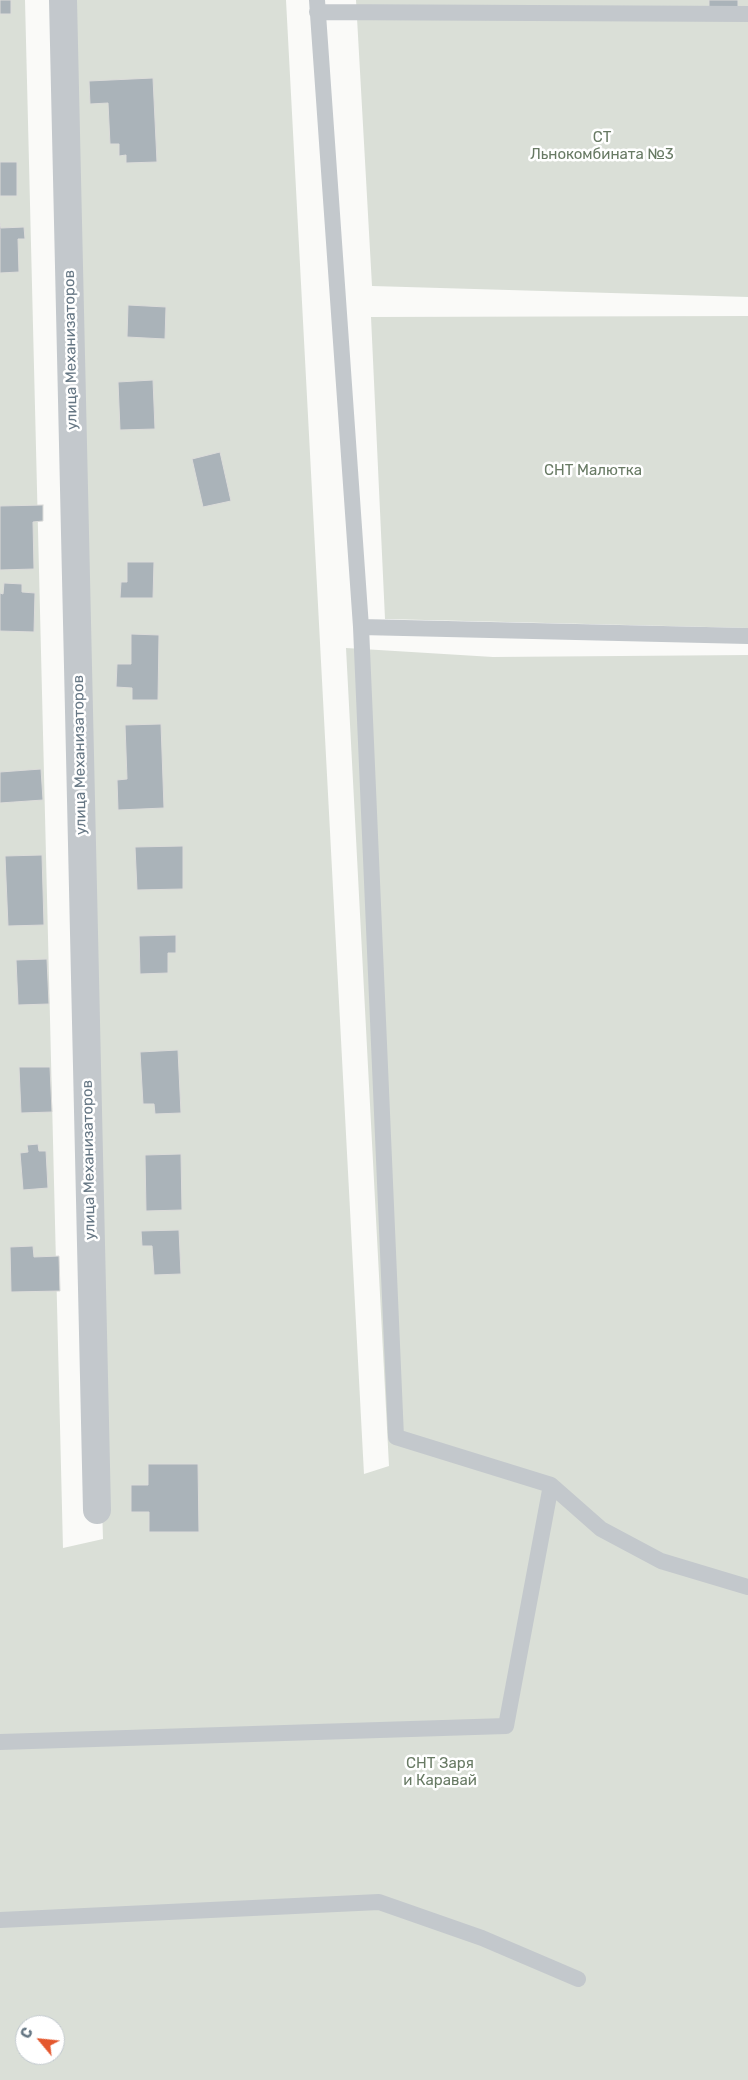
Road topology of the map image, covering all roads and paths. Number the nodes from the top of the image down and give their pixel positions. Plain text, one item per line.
1 (64, 0) edge
2 (317, 6) edge
3 (748, 14) edge
4 (361, 628) junction
5 (748, 636) edge
6 (551, 1485) junction
7 (97, 1510) dead end
8 (748, 1587) edge
9 (0, 1742) edge
10 (0, 1920) edge
11 (578, 1979) dead end

1 - 7 street, улица Механизаторов
2 - 3 lane
2 - 4 lane
4 - 5 lane
4 - 6 lane
6 - 8 lane
6 - 9 lane
10 - 11 lane

